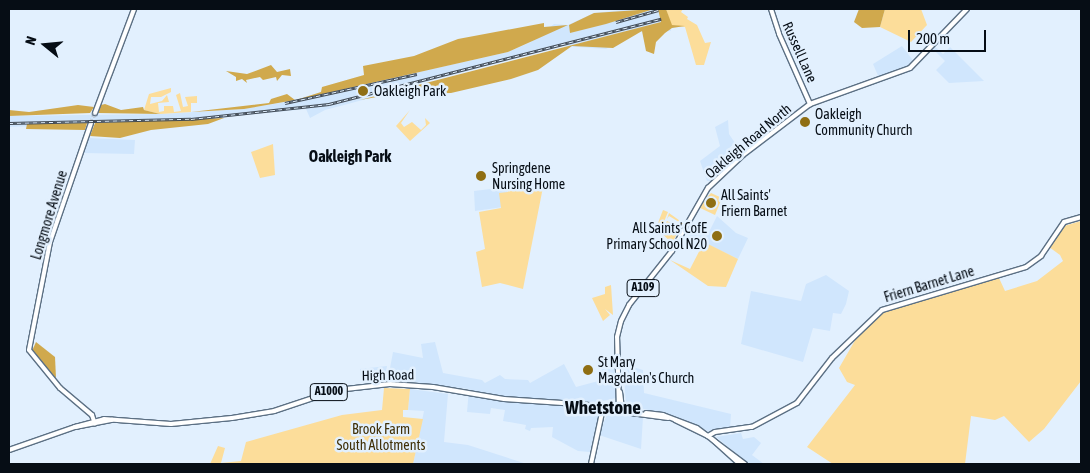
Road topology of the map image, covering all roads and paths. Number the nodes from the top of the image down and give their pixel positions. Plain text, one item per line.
1 (134, 9) edge
2 (771, 9) edge
3 (967, 9) edge
4 (810, 104) junction
5 (95, 113) tunnel mouth
6 (91, 123) tunnel mouth
7 (1081, 217) edge
8 (603, 408) junction
9 (620, 409) junction
10 (93, 422) junction
11 (710, 438) junction
12 (9, 450) edge
13 (591, 464) edge
14 (740, 464) edge
15 (744, 464) edge

1 - 5 main road
2 - 4 main road, Russell Lane
3 - 4 main road, Oakleigh Road North / A109
4 - 9 main road, Oakleigh Road North / A109
6 - 10 main road, Longmore Avenue
7 - 11 main road, Friern Barnet Lane
8 - 9 main road, High Road / A1000
8 - 10 main road, High Road / A1000
8 - 13 main road
9 - 11 main road, High Road / A1000
10 - 12 main road, A1000
11 - 14 main road, High Road / A1000
11 - 15 main road, High Road / A1000

